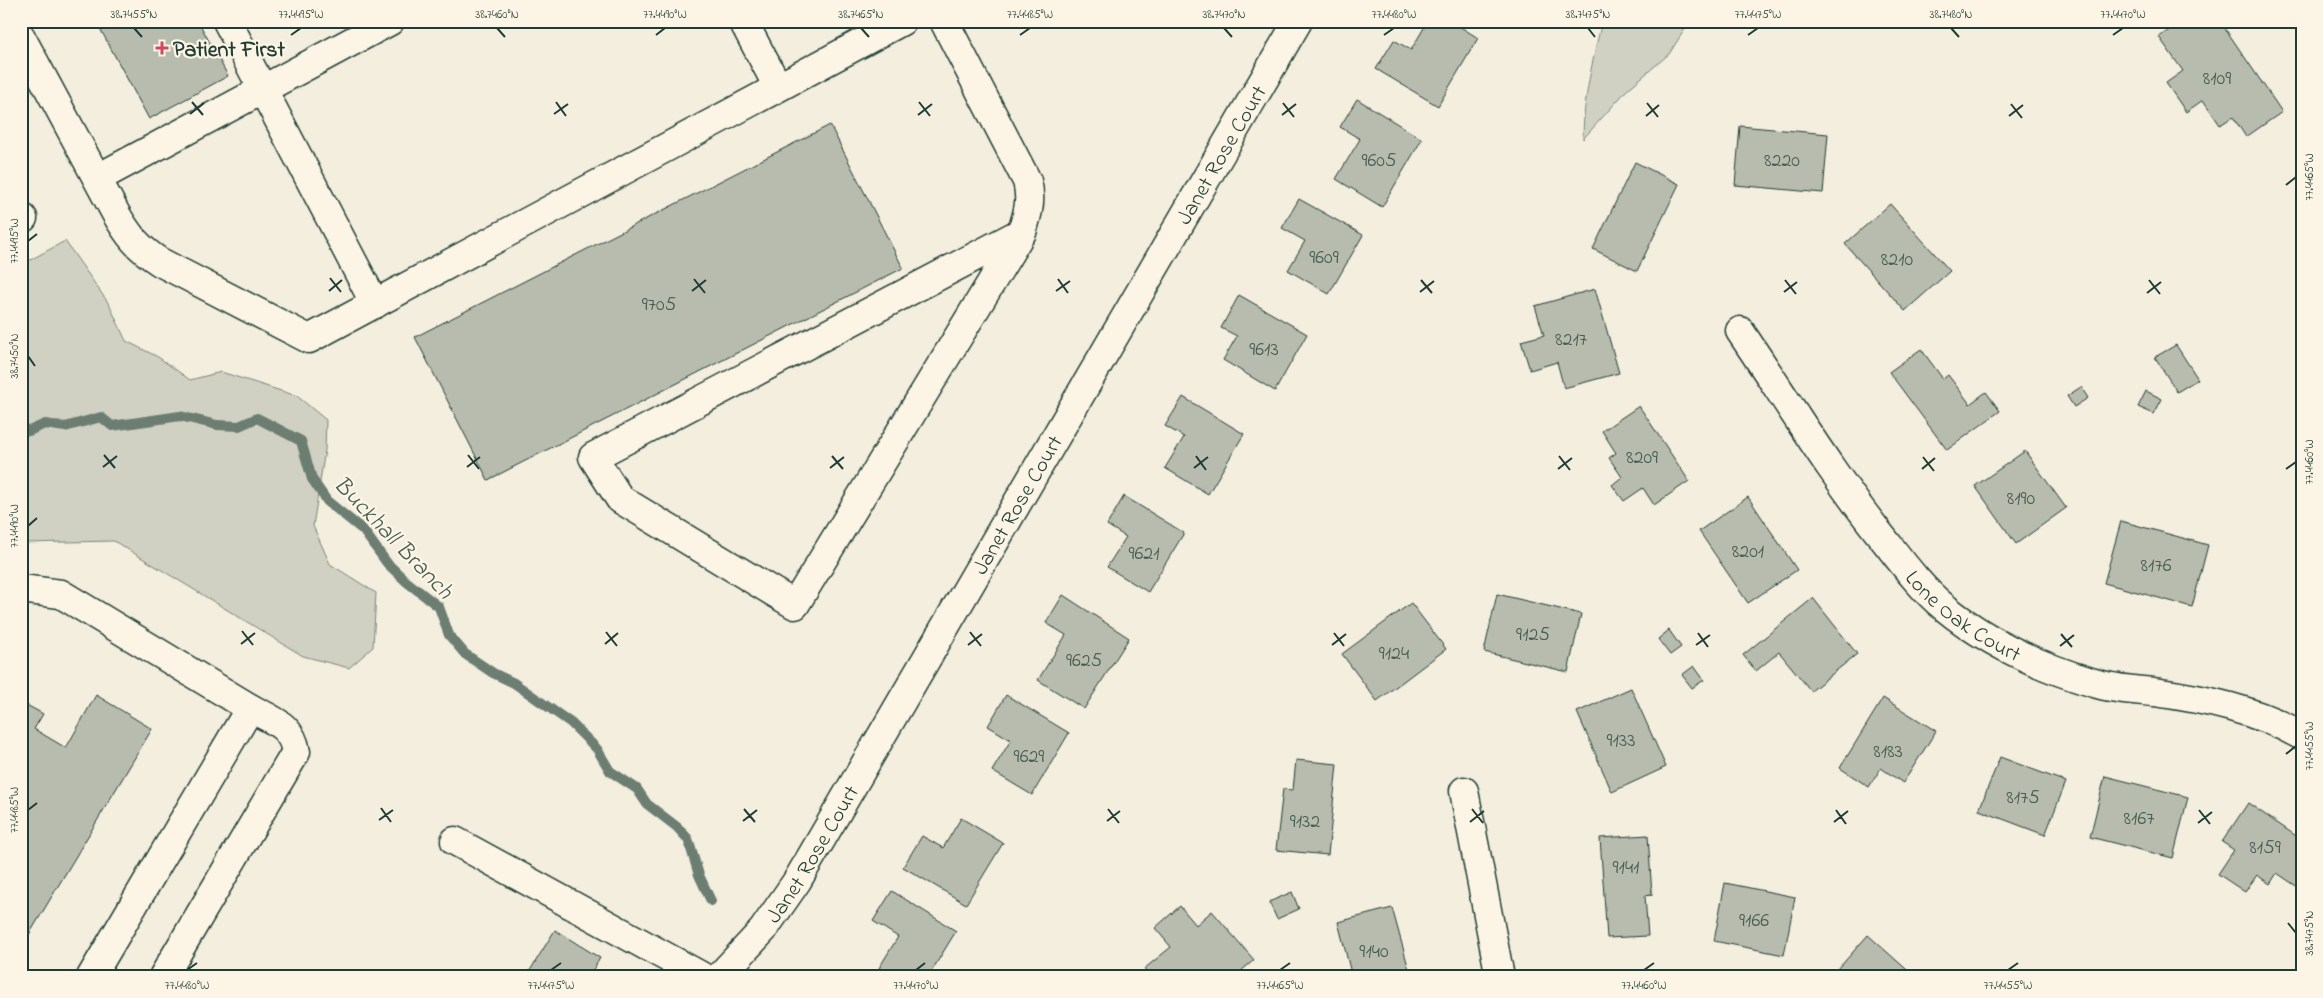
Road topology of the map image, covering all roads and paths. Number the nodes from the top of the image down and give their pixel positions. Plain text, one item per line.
1 (227, 21) edge
2 (390, 21) edge
3 (743, 21) edge
4 (902, 21) edge
5 (944, 21) edge
6 (1298, 21) edge
7 (21, 37) edge
8 (778, 87) junction
9 (262, 90) junction
10 (98, 178) junction
11 (1022, 232) junction
12 (375, 304) junction
13 (1740, 331) dead end
14 (21, 589) edge
15 (250, 708) junction
16 (2302, 736) edge
17 (1464, 791) dead end
18 (455, 841) dead end
19 (91, 977) edge
20 (163, 977) edge
21 (703, 977) edge
22 (719, 977) edge
23 (1500, 977) edge

1 - 9 street
2 - 9 street
3 - 8 street
4 - 8 street
5 - 11 street
6 - 22 street, Janet Rose Court
7 - 10 street
8 - 12 street
9 - 10 street
9 - 12 street
10 - 12 street
11 - 11 street
13 - 16 street, Lone Oak Court
14 - 15 street
15 - 19 street
15 - 20 street
17 - 23 street
18 - 21 street

